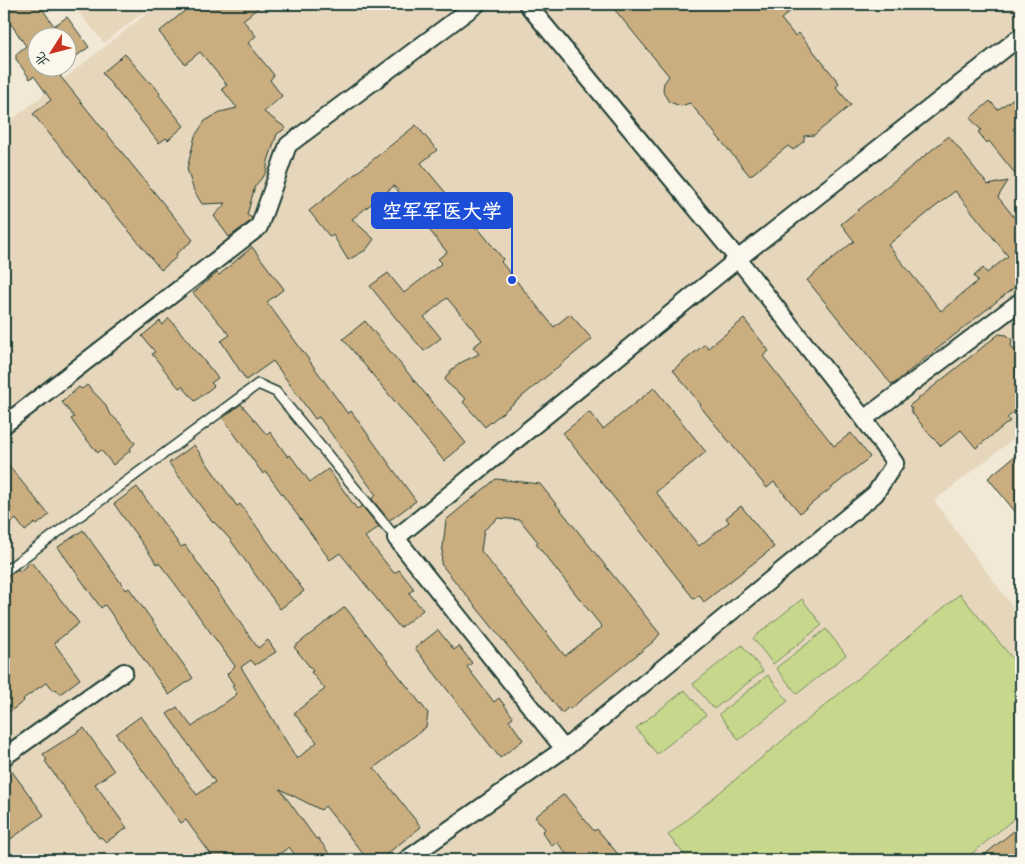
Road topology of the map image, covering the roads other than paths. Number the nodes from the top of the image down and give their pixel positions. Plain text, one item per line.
1 (477, 4) edge
2 (527, 4) edge
3 (1021, 36) edge
4 (738, 259) junction
5 (1021, 301) edge
6 (864, 419) junction
7 (4, 425) edge
8 (396, 538) junction
9 (4, 572) edge
10 (124, 672) dead end
11 (564, 748) junction
12 (4, 756) edge
13 (406, 860) edge

1 - 7 street
2 - 4 street
3 - 4 street
4 - 6 street
4 - 8 street
5 - 6 street
6 - 11 street
8 - 9 lane
8 - 11 street
10 - 12 street
11 - 13 street

